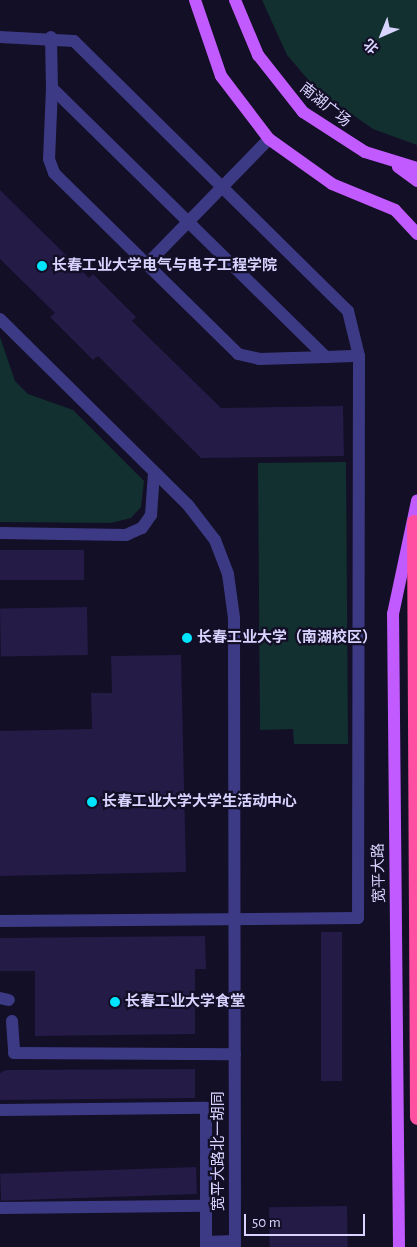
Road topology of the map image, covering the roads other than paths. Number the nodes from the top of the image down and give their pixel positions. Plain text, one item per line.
1 (196, 0) edge
2 (235, 0) edge
3 (0, 37) edge
4 (51, 37) junction
5 (52, 88) junction
6 (269, 139) junction
7 (388, 161) junction
8 (417, 168) edge
9 (417, 181) edge
10 (222, 187) junction
11 (188, 221) junction
12 (417, 234) edge
13 (146, 264) junction
14 (0, 319) edge
15 (358, 356) junction
16 (326, 357) junction
17 (154, 473) junction
18 (417, 501) edge
19 (414, 522) junction
20 (0, 533) edge
21 (232, 920) junction
22 (0, 921) edge
23 (12, 1021) dead end
24 (235, 1054) junction
25 (0, 1110) edge
26 (417, 1117) edge
27 (206, 1206) junction
28 (0, 1208) edge
29 (206, 1244) edge
30 (236, 1244) edge
31 (399, 1247) edge

1 - 6 main road
2 - 7 main road, 南湖广场
3 - 4 street
4 - 5 street
4 - 10 street
5 - 11 street
5 - 13 street
6 - 10 street
6 - 12 main road
7 - 8 main road, 南湖广场
7 - 9 main road
10 - 11 street
10 - 15 street
11 - 13 street
11 - 16 street
13 - 16 street
14 - 17 street, 宽平大路北一胡同
15 - 16 street
15 - 21 street
17 - 20 street
17 - 21 street, 宽平大路北一胡同
18 - 19 main road, 宽平大路
19 - 26 highway
19 - 31 main road, 宽平大路
21 - 22 street
21 - 24 street, 宽平大路北一胡同
23 - 24 street
24 - 30 street, 宽平大路北一胡同
25 - 27 street
27 - 28 street
27 - 29 street
29 - 30 street

